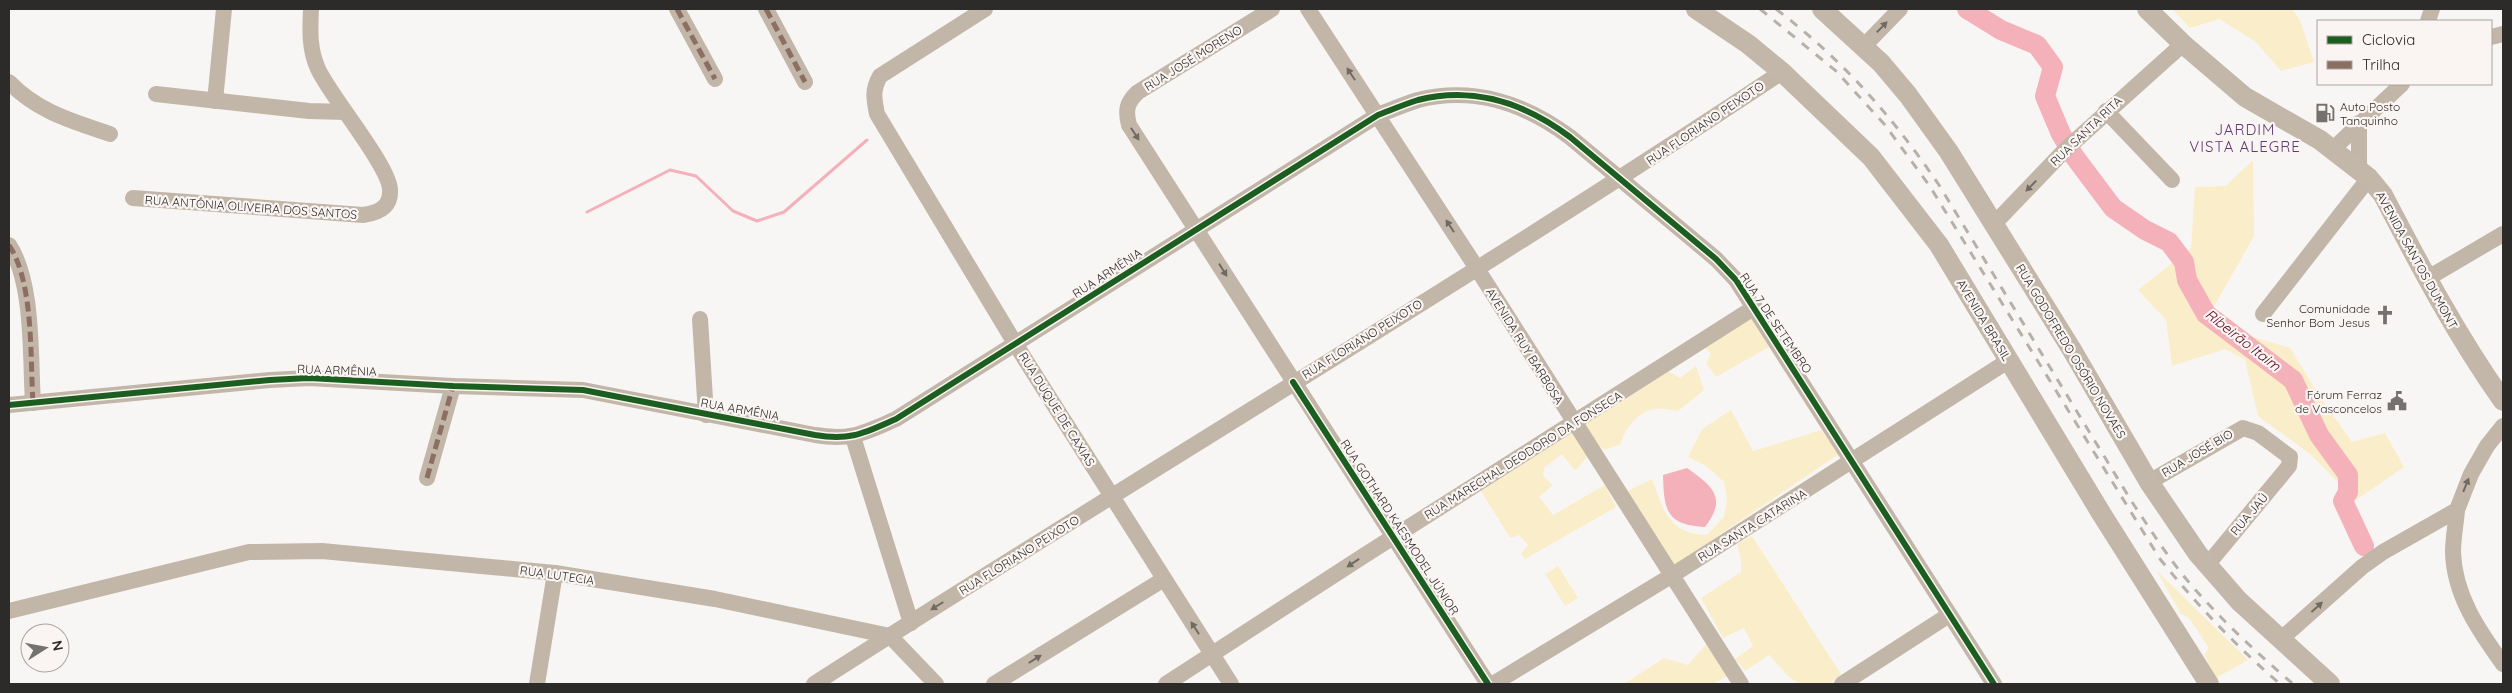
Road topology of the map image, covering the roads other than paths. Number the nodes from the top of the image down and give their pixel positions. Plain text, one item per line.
1 (224, 9) edge
2 (311, 9) edge
3 (677, 9) edge
4 (766, 9) edge
5 (985, 9) edge
6 (1272, 9) edge
7 (1308, 9) edge
8 (1696, 9) edge
9 (1822, 9) edge
10 (1900, 9) edge
11 (2147, 9) edge
12 (2183, 44) junction
13 (1865, 45) junction
14 (1782, 72) junction
15 (714, 79) dead end
16 (9, 82) edge
17 (805, 82) dead end
18 (2401, 85) edge
19 (1138, 92) joint
20 (156, 94) dead end
21 (216, 101) junction
22 (2106, 111) junction
23 (345, 112) junction
24 (1378, 114) junction
25 (2359, 123) junction
26 (110, 134) dead end
27 (2333, 149) junction
28 (2364, 174) junction
29 (1619, 180) junction
30 (2172, 180) dead end
31 (133, 198) dead end
32 (1994, 224) junction
33 (1196, 228) junction
34 (2503, 234) edge
35 (9, 245) edge
36 (1476, 267) junction
37 (2428, 278) junction
38 (1755, 306) junction
39 (2263, 314) dead end
40 (700, 319) dead end
41 (1016, 345) junction
42 (2008, 361) junction
43 (1293, 382) junction
44 (453, 386) junction
45 (2502, 397) edge
46 (33, 403) junction
47 (9, 405) edge
48 (706, 415) junction
49 (1574, 423) junction
50 (2503, 426) edge
51 (853, 437) junction
52 (1852, 462) junction
53 (2290, 463) joint
54 (427, 478) dead end
55 (2149, 482) junction
56 (1112, 497) junction
57 (2457, 510) junction
58 (1394, 537) junction
59 (2208, 564) junction
60 (555, 573) junction
61 (1671, 576) junction
62 (1164, 579) junction
63 (9, 611) edge
64 (1949, 615) junction
65 (911, 623) junction
66 (890, 636) junction
67 (2280, 640) junction
68 (1213, 656) junction
69 (2503, 664) edge
70 (537, 684) edge
71 (814, 684) edge
72 (936, 684) edge
73 (994, 684) edge
74 (1166, 684) edge
75 (1231, 684) edge
76 (1488, 684) edge
77 (1493, 684) edge
78 (1741, 684) edge
79 (1842, 684) edge
80 (1994, 684) edge
81 (2209, 684) edge
82 (2330, 684) edge

1 - 21 street
2 - 23 street, RUA ANTÔNIA OLIVEIRA DOS SANTOS
3 - 15 street
4 - 17 street
5 - 41 street, RUA DUQUE DE CAXIAS
6 - 19 street, RUA JOSÉ MORENO
24 -> 7 street, AVENIDA RUY BARBOSA
8 - 14 main road, AVENIDA BRASIL
9 - 13 main road, RUA GODOFREDO OSÓRIO NOVAES
13 -> 10 street
11 - 12 main road, AVENIDA SANTOS DUMONT
12 - 22 street, RUA SANTA RITA
12 - 27 main road, AVENIDA SANTOS DUMONT
13 - 32 main road, RUA GODOFREDO OSÓRIO NOVAES
14 - 29 street, RUA FLORIANO PEIXOTO
14 - 42 main road, AVENIDA BRASIL
16 - 26 street
18 - 25 street
19 -> 33 street, RUA GOTHARD KAESMODEL JÚNIOR
20 - 21 street
21 - 23 street
22 - 30 street
22 -> 32 street, RUA SANTA RITA
23 - 31 street, RUA ANTÔNIA OLIVEIRA DOS SANTOS
24 - 29 street, RUA 7 DE SETEMBRO
24 - 33 street, RUA ARMÊNIA
36 -> 24 street, AVENIDA RUY BARBOSA
25 - 27 street
25 - 28 street
27 - 28 main road, AVENIDA SANTOS DUMONT
28 - 37 main road, AVENIDA SANTOS DUMONT
28 - 39 street
29 - 36 street, RUA FLORIANO PEIXOTO
29 - 38 street, RUA 7 DE SETEMBRO
32 - 55 main road, RUA GODOFREDO OSÓRIO NOVAES
33 - 41 street, RUA ARMÊNIA
33 -> 43 street, RUA GOTHARD KAESMODEL JÚNIOR
34 - 37 street
35 - 46 street
36 - 43 street, RUA FLORIANO PEIXOTO
36 - 49 street, AVENIDA RUY BARBOSA
37 - 45 main road, AVENIDA SANTOS DUMONT
38 - 49 street, RUA MARECHAL DEODORO DA FONSECA
38 - 52 street, RUA 7 DE SETEMBRO
40 - 48 street
41 - 51 street, RUA ARMÊNIA
41 - 56 street, RUA DUQUE DE CAXIAS
42 - 52 street, RUA SANTA CATARINA
42 - 81 main road, AVENIDA BRASIL
43 - 56 street, RUA FLORIANO PEIXOTO
43 - 58 street, RUA GOTHARD KAESMODEL JÚNIOR
44 - 46 street, RUA ARMÊNIA
44 - 48 street, RUA ARMÊNIA
44 - 54 street
46 - 47 street, RUA ARMÊNIA
48 - 51 street, RUA ARMÊNIA
49 - 58 street, RUA MARECHAL DEODORO DA FONSECA
49 - 61 street, AVENIDA RUY BARBOSA
57 -> 50 street
51 - 65 street
52 - 61 street, RUA SANTA CATARINA
52 - 64 street, RUA 7 DE SETEMBRO
53 - 55 street, RUA JOSÉ BIO
53 - 59 street, RUA JAÚ
55 - 59 main road, RUA GODOFREDO OSÓRIO NOVAES
56 - 62 street, RUA DUQUE DE CAXIAS
56 -> 65 street, RUA FLORIANO PEIXOTO
67 -> 57 street
57 - 69 street
58 -> 68 street, RUA MARECHAL DEODORO DA FONSECA
58 - 76 street, RUA GOTHARD KAESMODEL JÚNIOR
59 - 67 main road, RUA GODOFREDO OSÓRIO NOVAES
60 - 63 street, RUA LUTECIA
60 - 66 street, RUA LUTECIA
60 - 70 street
61 - 77 street, RUA SANTA CATARINA
61 - 78 street, AVENIDA RUY BARBOSA
68 -> 62 street, RUA DUQUE DE CAXIAS
73 -> 62 street
64 - 79 street
64 - 80 street, RUA 7 DE SETEMBRO
65 - 66 street, RUA FLORIANO PEIXOTO
66 - 71 street, RUA FLORIANO PEIXOTO
66 - 72 street
67 - 82 main road, RUA GODOFREDO OSÓRIO NOVAES
68 - 74 street, RUA MARECHAL DEODORO DA FONSECA
68 - 75 street, RUA DUQUE DE CAXIAS

